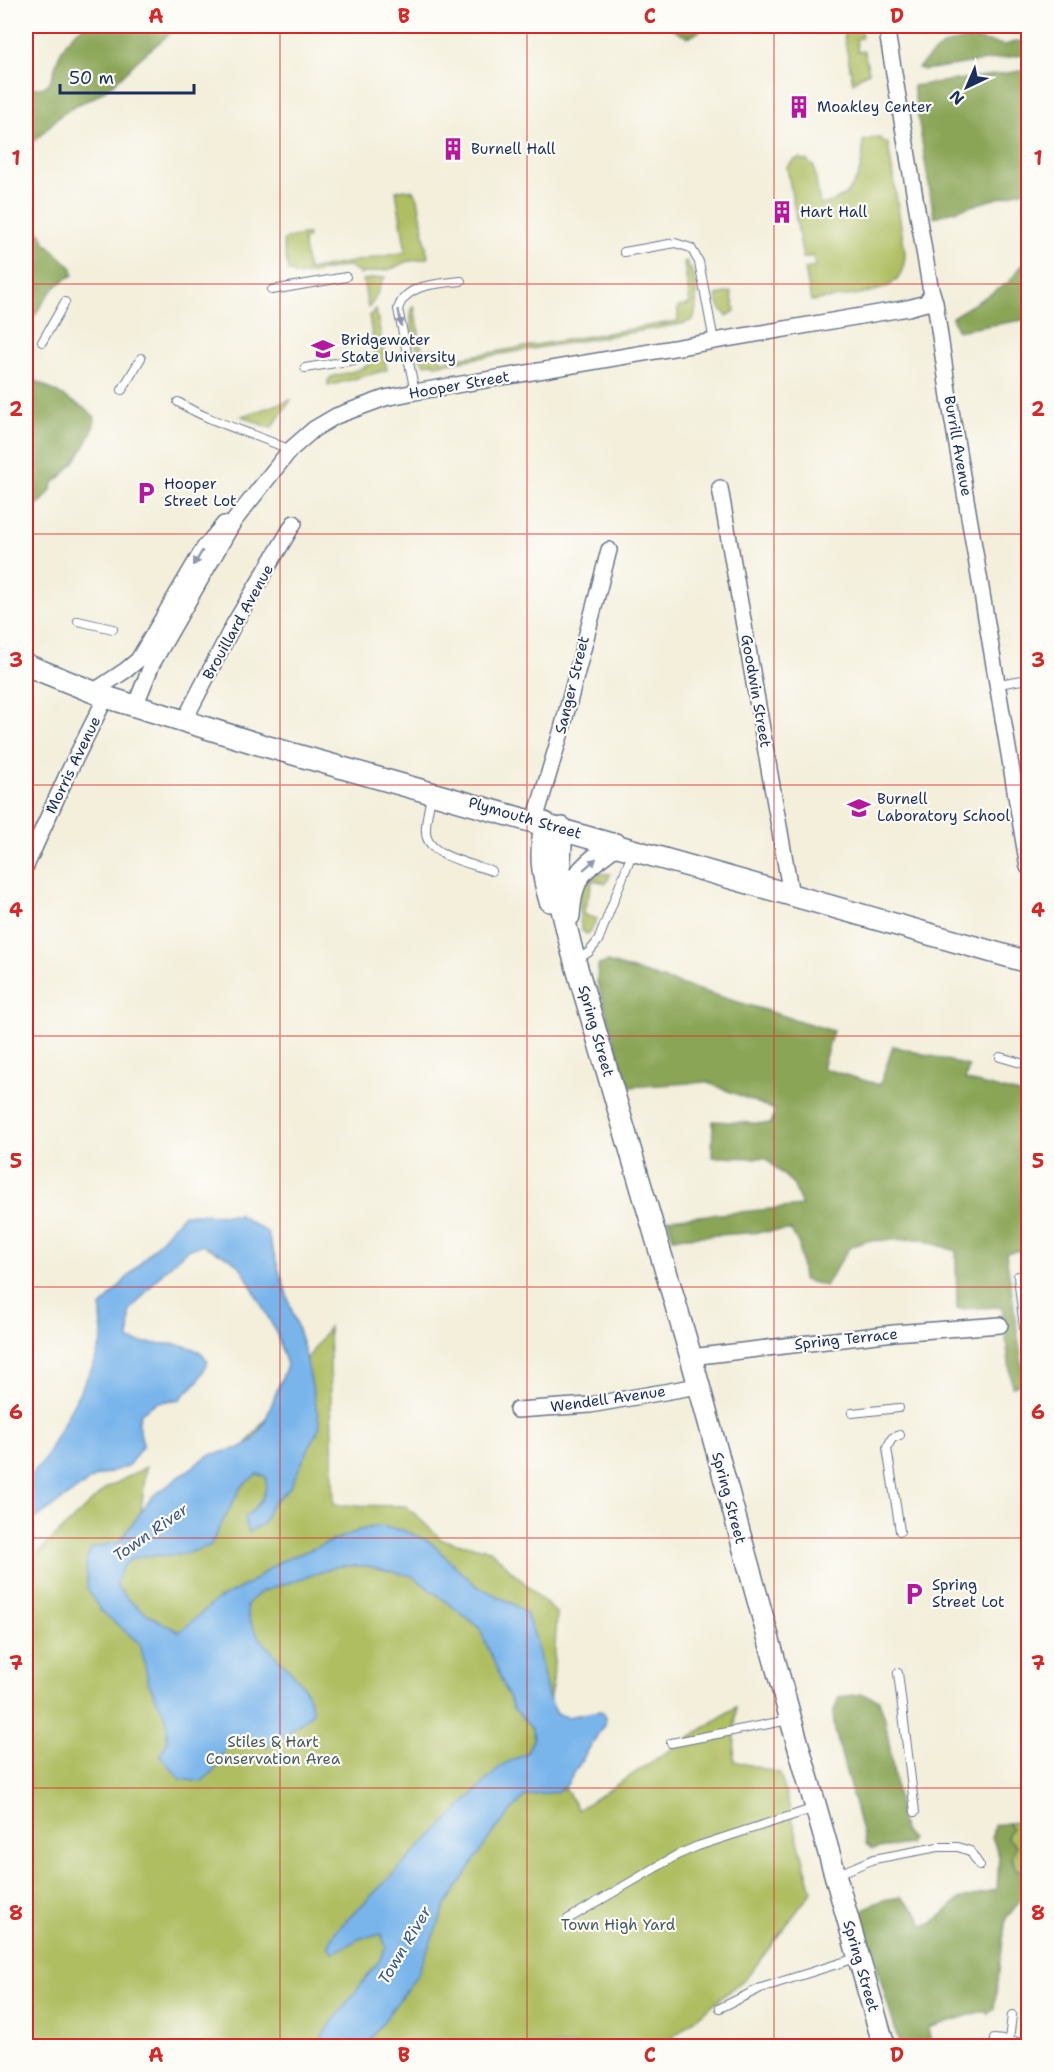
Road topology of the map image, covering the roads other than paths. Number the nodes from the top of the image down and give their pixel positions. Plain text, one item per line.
1 (886, 26) edge
2 (624, 252) dead end
3 (346, 277) dead end
4 (461, 281) dead end
5 (272, 290) dead end
6 (932, 293) junction
7 (65, 302) dead end
8 (714, 341) junction
9 (42, 342) dead end
10 (141, 358) dead end
11 (360, 359) dead end
12 (305, 368) dead end
13 (122, 390) dead end
14 (415, 392) junction
15 (178, 402) dead end
16 (290, 450) junction
17 (263, 482) junction
18 (720, 488) dead end
19 (294, 523) dead end
20 (609, 550) dead end
21 (78, 621) dead end
22 (113, 629) dead end
23 (26, 665) edge
24 (1029, 679) edge
25 (999, 684) junction
26 (100, 694) junction
27 (135, 706) junction
28 (184, 721) junction
29 (431, 793) junction
30 (547, 824) junction
31 (1026, 834) edge
32 (624, 847) junction
33 (26, 866) edge
34 (1029, 867) edge
35 (492, 871) dead end
36 (791, 895) junction
37 (572, 948) junction
38 (1029, 962) edge
39 (1000, 1057) dead end
40 (1029, 1065) edge
41 (1018, 1276) dead end
42 (1000, 1325) dead end
43 (691, 1357) junction
44 (1029, 1362) edge
45 (698, 1386) junction
46 (899, 1408) dead end
47 (517, 1410) dead end
48 (852, 1413) dead end
49 (900, 1435) dead end
50 (900, 1531) dead end
51 (898, 1673) dead end
52 (791, 1720) junction
53 (671, 1743) dead end
54 (816, 1808) junction
55 (915, 1812) dead end
56 (980, 1866) dead end
57 (836, 1875) junction
58 (568, 1919) dead end
59 (859, 1957) junction
60 (720, 2008) dead end
61 (1012, 2015) dead end
62 (994, 2038) dead end
63 (1009, 2040) junction
64 (1029, 2043) edge
65 (884, 2046) edge

1 - 6 street, Burrill Avenue
2 - 8 lane
3 - 5 lane
4 -> 14 lane
6 - 8 street, Hooper Street
6 - 25 street, Burrill Avenue
7 - 9 lane
8 - 14 street, Hooper Street
10 - 13 lane
11 - 12 lane
14 - 16 street, Hooper Street
15 - 16 lane
16 - 17 street, Hooper Street
17 -> 26 street
17 - 27 street, Hooper Street
18 - 36 street, Goodwin Street
19 - 28 street, Brouillard Avenue
20 - 30 street, Sanger Street
21 - 22 lane
23 - 26 street, Plymouth Street
24 - 25 lane
25 - 31 street, Burrill Avenue
26 - 27 street, Plymouth Street
26 - 33 street, Morris Avenue
27 - 28 street, Plymouth Street
28 - 29 street, Plymouth Street
29 - 30 street, Plymouth Street
29 - 35 lane
30 - 32 street, Plymouth Street
30 - 37 street, Spring Street
31 - 34 street, Burrill Avenue
32 - 36 street, Plymouth Street
37 -> 32 street
32 - 37 lane
36 - 38 street, Plymouth Street
37 - 43 street, Spring Street
39 - 40 lane
41 - 44 lane
42 - 43 street, Spring Terrace
43 - 45 street, Spring Street
45 - 47 street, Wendell Avenue
45 - 52 street, Spring Street
46 - 48 lane
49 - 50 lane
51 - 55 lane
52 - 53 lane
52 - 54 street, Spring Street
54 - 57 street, Spring Street
54 - 58 lane
56 - 57 lane
57 - 59 street, Spring Street
59 - 60 lane
59 - 65 street, Spring Street
61 - 63 lane
62 - 63 lane
63 - 64 lane

